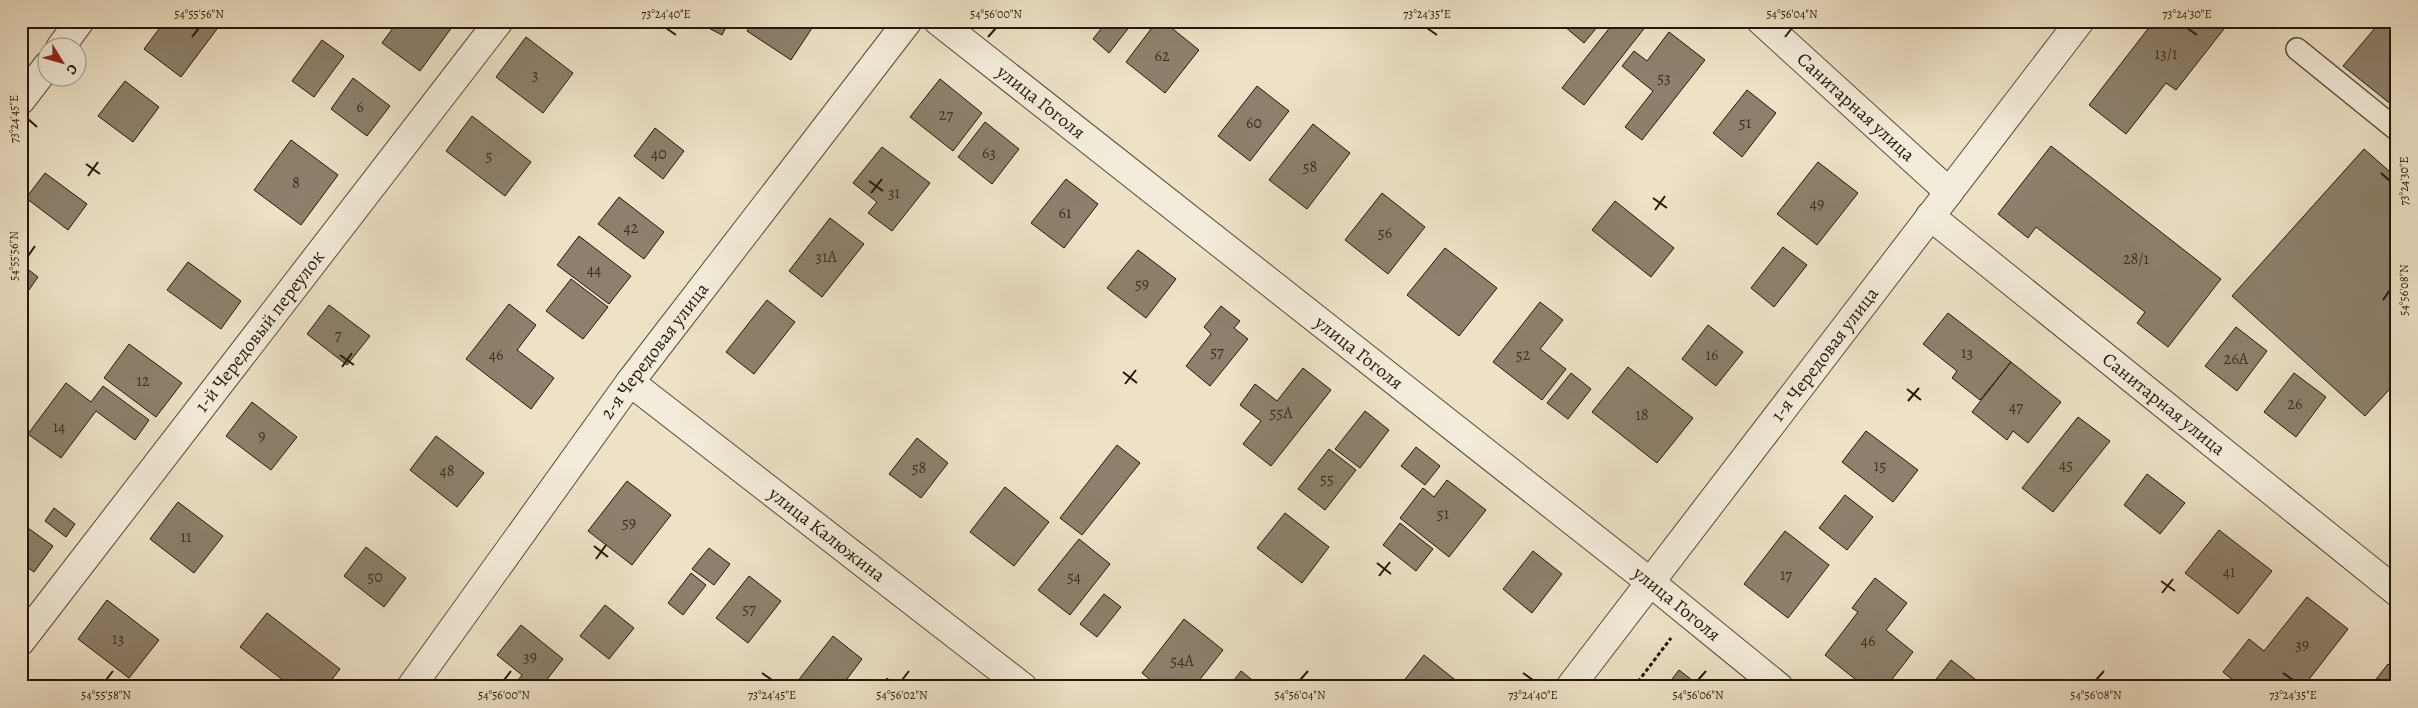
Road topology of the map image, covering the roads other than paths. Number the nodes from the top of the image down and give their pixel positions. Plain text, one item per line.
1 (80, 21) edge
2 (499, 21) edge
3 (908, 21) edge
4 (938, 21) edge
5 (1761, 21) edge
6 (2080, 21) edge
7 (67, 38) edge
8 (2297, 48) dead end
9 (38, 78) edge
10 (21, 100) edge
11 (2397, 130) edge
12 (1949, 192) junction
13 (1930, 216) junction
14 (630, 382) junction
15 (1650, 582) junction
16 (2397, 592) edge
17 (21, 641) edge
18 (411, 687) edge
19 (1023, 687) edge
20 (1570, 687) edge
21 (1780, 687) edge

1 - 7 street
2 - 17 street, 1-й Чередовый переулок
3 - 14 street, 2-я Чередовая улица
4 - 15 street, улица Гоголя
5 - 12 street, Санитарная улица
6 - 12 street, 1-я Чередовая улица
8 - 11 lane
9 - 10 street
12 - 13 street, 1-я Чередовая улица
13 - 15 street, 1-я Чередовая улица
13 - 16 street, Санитарная улица
14 - 18 street, 2-я Чередовая улица
14 - 19 street, улица Калюжина
15 - 20 street, 1-я Чередовая улица
15 - 21 street, улица Гоголя

